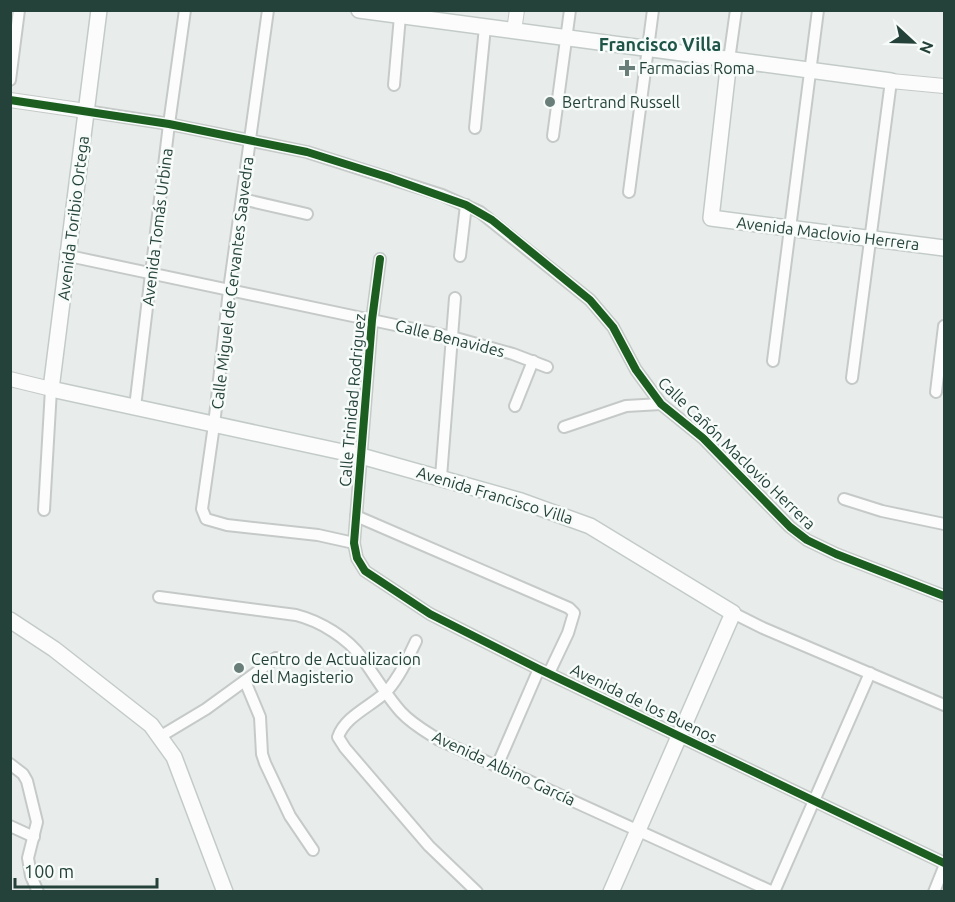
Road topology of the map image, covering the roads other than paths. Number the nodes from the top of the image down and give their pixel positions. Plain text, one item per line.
1 (19, 10) edge
2 (99, 10) edge
3 (185, 10) edge
4 (268, 10) edge
5 (359, 10) edge
6 (517, 10) edge
7 (570, 10) edge
8 (653, 10) edge
9 (736, 10) edge
10 (819, 10) edge
11 (399, 16) junction
12 (435, 16) edge
13 (485, 27) junction
14 (514, 31) junction
15 (567, 38) junction
16 (648, 49) junction
17 (729, 60) junction
18 (811, 71) junction
19 (10, 80) edge
20 (891, 81) junction
21 (394, 85) dead end
22 (945, 86) edge
23 (10, 100) edge
24 (86, 111) junction
25 (169, 124) junction
26 (475, 128) dead end
27 (554, 136) dead end
28 (251, 140) junction
29 (629, 192) dead end
30 (242, 200) junction
31 (466, 205) junction
32 (307, 214) dead end
33 (790, 228) junction
34 (870, 239) junction
35 (945, 248) edge
36 (69, 256) junction
37 (460, 256) dead end
38 (380, 259) dead end
39 (151, 274) junction
40 (229, 290) junction
41 (454, 298) dead end
42 (372, 320) junction
43 (945, 326) edge
44 (452, 337) junction
45 (533, 361) junction
46 (773, 361) dead end
47 (548, 367) dead end
48 (852, 378) dead end
49 (10, 379) edge
50 (51, 389) junction
51 (936, 392) dead end
52 (661, 404) junction
53 (515, 406) dead end
54 (135, 407) junction
55 (214, 425) junction
56 (564, 427) dead end
57 (361, 456) junction
58 (441, 477) junction
59 (843, 499) dead end
60 (44, 510) dead end
61 (356, 516) junction
62 (945, 524) edge
63 (354, 543) junction
64 (945, 596) edge
65 (159, 597) dead end
66 (733, 613) junction
67 (10, 620) edge
68 (416, 640) dead end
69 (276, 658) dead end
70 (544, 671) junction
71 (870, 673) junction
72 (245, 681) junction
73 (385, 692) junction
74 (945, 705) edge
75 (679, 735) junction
76 (160, 736) junction
77 (10, 764) edge
78 (497, 766) junction
79 (814, 800) junction
80 (10, 826) edge
81 (638, 830) junction
82 (34, 837) junction
83 (313, 850) dead end
84 (945, 865) edge
85 (38, 891) edge
86 (225, 891) edge
87 (477, 891) edge
88 (611, 891) edge
89 (774, 891) edge
90 (934, 891) edge

1 - 19 street
2 - 24 main road, Avenida Toribio Ortega
3 - 25 street, Avenida Tomás Urbina
4 - 28 street, Calle Miguel de Cervantes Saavedra
5 - 11 main road
6 - 14 street
7 - 15 street
8 - 16 street
9 - 17 street
10 - 18 street
11 - 12 main road
11 - 21 street
12 - 13 main road
13 - 14 main road
13 - 26 street
14 - 15 main road
15 - 16 main road
15 - 27 street
16 - 17 main road
16 - 29 street
17 - 18 main road
17 - 33 main road, Avenida Maclovio Herrera
18 - 20 main road
18 - 33 street
20 - 22 street
20 - 34 street
23 - 24 street
24 - 25 street, Calle Cañón Maclovio Herrera
24 - 36 main road, Avenida Toribio Ortega
25 - 28 street, Calle Cañón Maclovio Herrera
25 - 39 street, Avenida Tomás Urbina
28 - 30 street, Calle Miguel de Cervantes Saavedra
28 - 31 street, Calle Cañón Maclovio Herrera
30 - 32 street
30 - 40 street, Calle Miguel de Cervantes Saavedra
31 - 37 street
31 - 52 street, Calle Cañón Maclovio Herrera
33 - 34 main road, Avenida Maclovio Herrera
33 - 46 street
34 - 35 main road, Avenida Maclovio Herrera
34 - 48 street
36 - 39 street, Calle Benavides
36 - 50 main road, Avenida Toribio Ortega
38 - 42 street, Calle Trinidad Rodriguez
39 - 40 street, Calle Benavides
39 - 54 street, Avenida Tomás Urbina
40 - 42 street, Calle Benavides
40 - 55 street, Calle Miguel de Cervantes Saavedra
41 - 44 street
42 - 44 street, Calle Benavides
42 - 57 street, Calle Trinidad Rodriguez
43 - 51 street
44 - 45 street, Calle Benavides
44 - 58 street
45 - 47 street, Calle Benavides
45 - 53 street
49 - 50 street, Avenida Francisco Villa
50 - 54 main road, Avenida Francisco Villa
50 - 60 street
52 - 56 street
52 - 64 street, Calle Cañón Maclovio Herrera
54 - 55 main road, Avenida Francisco Villa
55 - 57 main road, Avenida Francisco Villa
55 - 63 street, Calle Miguel de Cervantes Saavedra
57 - 58 main road, Avenida Francisco Villa
57 - 61 street, Calle Trinidad Rodriguez
58 - 66 main road, Avenida Francisco Villa
59 - 62 street
61 - 63 street, Calle Trinidad Rodriguez
61 - 70 street
63 - 70 street, Avenida de los Buenos
65 - 73 street, Avenida Albino García
66 - 71 street, Avenida Francisco Villa
66 - 75 main road
67 - 76 main road
68 - 73 street
69 - 72 street
70 - 75 street, Avenida de los Buenos
70 - 78 street
71 - 74 street, Avenida Francisco Villa
71 - 79 street
72 - 76 street
72 - 83 street
73 - 78 street, Avenida Albino García
73 - 87 street
75 - 79 street, Avenida de los Buenos
75 - 81 main road
76 - 86 main road
77 - 82 street
78 - 81 street, Avenida Albino García
79 - 84 street, Avenida de los Buenos
79 - 89 street
80 - 82 street
81 - 88 main road
81 - 89 street, Avenida Albino García
82 - 85 street
84 - 90 street

